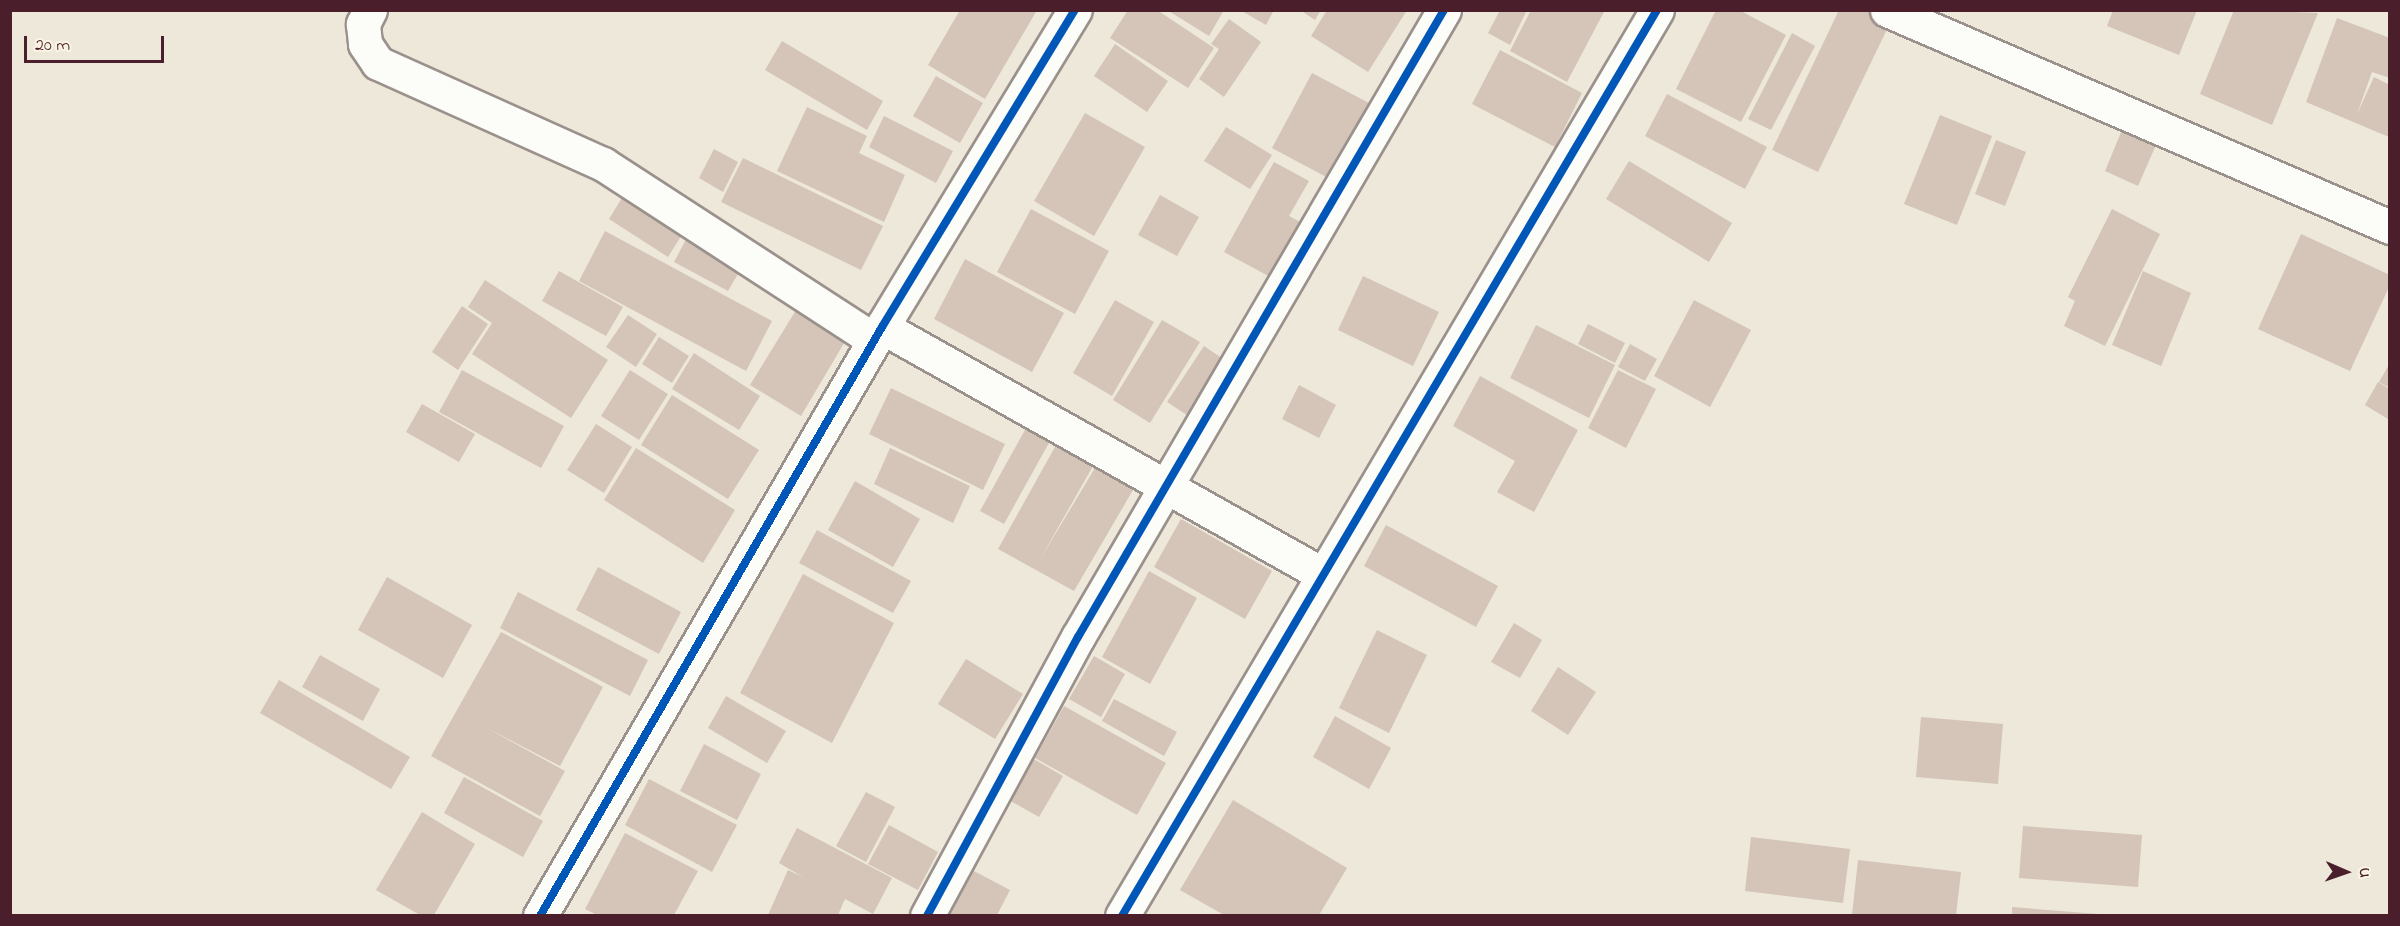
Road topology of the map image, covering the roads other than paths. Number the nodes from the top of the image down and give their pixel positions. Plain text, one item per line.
1 (370, 10) edge
2 (1075, 10) edge
3 (1444, 10) edge
4 (1657, 10) edge
5 (1887, 10) edge
6 (2390, 227) edge
7 (878, 333) junction
8 (1167, 486) junction
9 (1322, 574) junction
10 (540, 915) edge
11 (927, 915) edge
12 (1122, 915) edge

1 - 7 street
2 - 7 street
3 - 8 street
4 - 9 street
5 - 6 street
7 - 8 street
7 - 10 street
8 - 9 street
8 - 11 street
9 - 12 street

